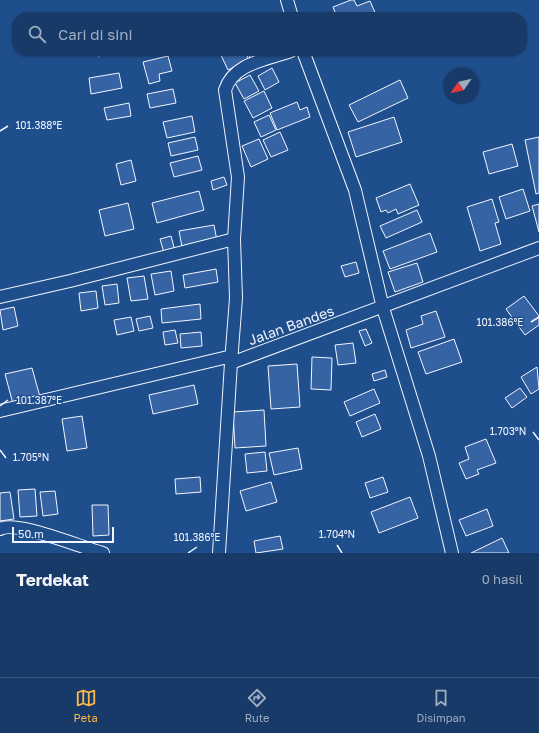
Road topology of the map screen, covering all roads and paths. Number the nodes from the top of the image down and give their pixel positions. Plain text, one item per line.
1 (287, 0) edge
2 (291, 12) edge
3 (275, 56) edge
4 (305, 56) edge
5 (234, 239) junction
6 (539, 248) edge
7 (0, 298) edge
8 (383, 308) junction
9 (232, 360) junction
10 (0, 411) edge
11 (0, 529) edge
12 (103, 553) edge
13 (219, 553) edge
14 (452, 553) edge

1 - 2 street
3 - 5 street
4 - 8 street
5 - 7 street
5 - 9 street
6 - 8 street, Jalan Bandes
8 - 9 street, Jalan Bandes
8 - 14 street
9 - 10 street, Jalan Bandes
9 - 13 street
11 - 12 street

